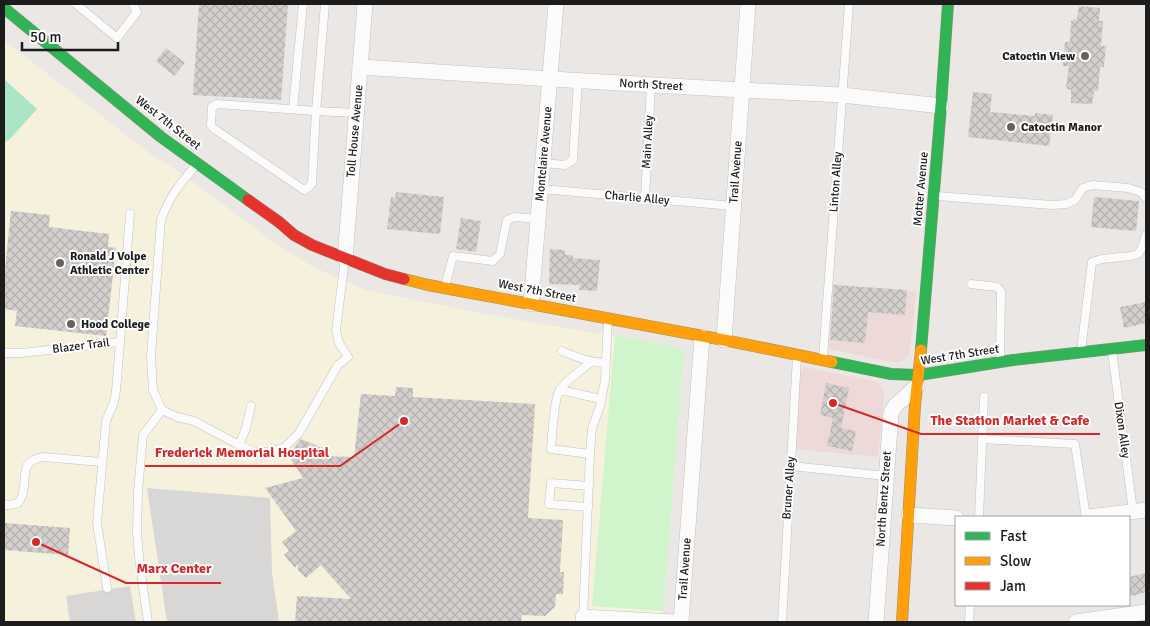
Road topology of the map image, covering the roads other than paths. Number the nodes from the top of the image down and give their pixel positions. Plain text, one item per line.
1 (76, 4) edge
2 (133, 4) edge
3 (303, 4) edge
4 (325, 4) edge
5 (365, 4) edge
6 (556, 4) edge
7 (748, 4) edge
8 (849, 4) edge
9 (948, 4) edge
10 (8, 8) edge
11 (360, 67) junction
12 (551, 79) junction
13 (578, 81) junction
14 (651, 85) junction
15 (741, 90) junction
16 (842, 94) junction
17 (941, 106) junction
18 (293, 109) junction
19 (316, 110) junction
20 (356, 113) junction
21 (197, 163) junction
22 (544, 163) junction
23 (542, 189) junction
24 (934, 196) junction
25 (646, 198) junction
26 (1146, 198) edge
27 (733, 206) junction
28 (130, 214) dead end
29 (539, 219) junction
30 (1146, 235) edge
31 (345, 259) junction
32 (971, 284) dead end
33 (445, 288) junction
34 (532, 304) junction
35 (608, 319) junction
36 (702, 337) junction
37 (724, 340) junction
38 (120, 342) junction
39 (1146, 345) edge
40 (1111, 349) junction
41 (562, 351) dead end
42 (4, 353) edge
43 (1081, 353) junction
44 (798, 355) junction
45 (823, 360) junction
46 (592, 362) junction
47 (1000, 362) junction
48 (605, 363) junction
49 (918, 381) junction
50 (560, 390) junction
51 (984, 397) dead end
52 (601, 400) junction
53 (251, 406) dead end
54 (162, 410) junction
55 (982, 439) junction
56 (239, 445) junction
57 (590, 454) junction
58 (102, 462) junction
59 (790, 466) junction
60 (886, 476) junction
61 (589, 486) junction
62 (4, 505) edge
63 (588, 507) junction
64 (1140, 510) edge
65 (909, 515) junction
66 (979, 516) edge
67 (1087, 516) edge
68 (1095, 516) edge
69 (955, 518) edge
70 (107, 588) dead end
71 (970, 606) edge
72 (1146, 612) edge
73 (583, 620) edge
74 (148, 622) edge
75 (673, 622) edge
76 (681, 622) edge
77 (782, 622) edge
78 (876, 622) edge
79 (902, 622) edge
80 (969, 622) edge
81 (1076, 622) edge

1 - 2 lane
3 - 18 lane
4 - 19 lane
5 - 11 street, Toll House Avenue
6 - 12 street, Montclaire Avenue
7 - 15 street, Trail Avenue
8 - 16 lane, Linton Alley
9 - 17 main road, Motter Avenue
10 - 21 main road, West 7th Street
11 - 12 street, North Street
11 - 20 street, Toll House Avenue
12 - 13 street, North Street
12 - 22 street, Montclaire Avenue
13 - 14 street, North Street
13 - 22 lane
14 - 15 street, North Street
14 - 25 lane, Main Alley
15 - 16 street, North Street
15 - 27 street, Trail Avenue
16 - 17 street, North Street
16 - 45 lane, Linton Alley
17 - 24 main road, Motter Avenue
18 - 19 lane
18 - 19 lane
19 - 20 lane
20 - 31 street, Toll House Avenue
21 - 31 main road, West 7th Street
21 - 54 lane
22 - 23 street, Montclaire Avenue
23 - 25 lane, Charlie Alley
23 - 29 street, Montclaire Avenue
24 - 26 lane
24 - 49 main road, Motter Avenue
25 - 27 lane, Charlie Alley
27 - 37 street, Trail Avenue
28 - 38 lane, Blazer Trail
29 - 33 lane
29 - 34 street, Montclaire Avenue
30 - 43 lane
31 - 33 main road, West 7th Street
31 - 56 lane
32 - 47 lane
33 - 34 main road, West 7th Street
34 - 35 main road, West 7th Street
35 - 36 main road, West 7th Street
35 - 48 lane
36 - 37 main road, West 7th Street
36 - 76 street, Trail Avenue
37 - 44 main road, West 7th Street
38 - 42 lane, Blazer Trail
38 - 58 lane
39 - 40 main road, West 7th Street
40 - 43 main road, West 7th Street
40 - 64 lane, Dixon Alley
41 - 46 lane
43 - 47 main road, West 7th Street
44 - 45 main road, West 7th Street
44 - 59 lane, Bruner Alley
45 - 49 main road, West 7th Street
46 - 48 lane
46 - 50 lane
47 - 49 main road, West 7th Street
48 - 52 lane
49 - 60 street, North Bentz Street
49 - 65 main road, North Bentz Street
50 - 52 lane
50 - 57 lane
51 - 55 lane
52 - 57 lane
53 - 56 lane
54 - 56 lane
54 - 74 lane
55 - 66 lane
55 - 67 lane
57 - 61 lane
58 - 62 lane
58 - 70 lane
59 - 60 lane
59 - 77 lane, Bruner Alley
60 - 78 street, North Bentz Street
61 - 63 lane
61 - 63 lane
63 - 73 lane
64 - 68 street
65 - 69 street
65 - 79 main road, North Bentz Street
71 - 80 lane
72 - 81 street
73 - 75 street

